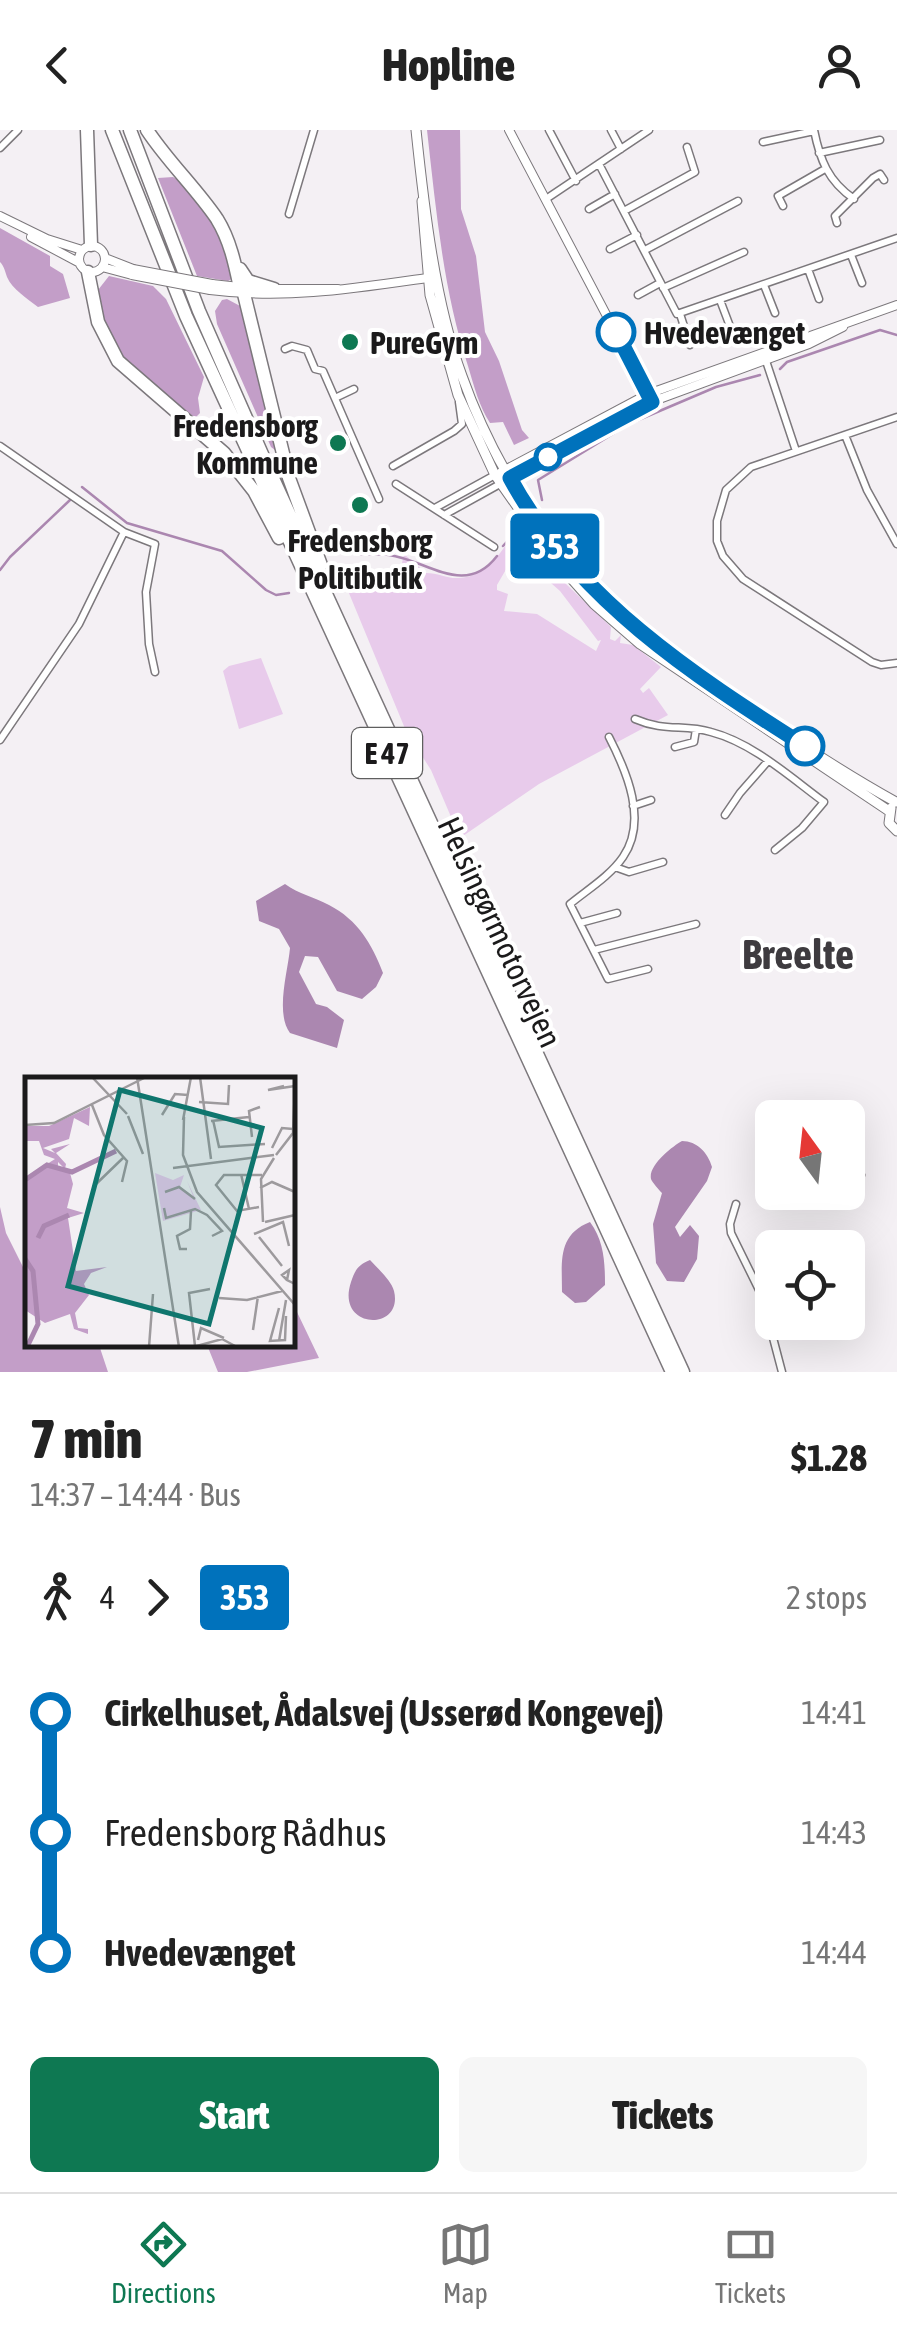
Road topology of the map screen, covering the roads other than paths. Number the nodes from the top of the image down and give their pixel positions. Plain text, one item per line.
1 (18, 130) edge
2 (87, 130) edge
3 (112, 130) edge
4 (130, 130) edge
5 (147, 130) edge
6 (314, 130) edge
7 (416, 130) edge
8 (509, 130) edge
9 (549, 130) edge
10 (610, 130) edge
11 (649, 130) edge
12 (814, 131) edge
13 (880, 140) dead end
14 (763, 142) dead end
15 (687, 147) dead end
16 (0, 148) edge
17 (621, 149) junction
18 (819, 152) junction
19 (599, 164) junction
20 (825, 169) junction
21 (884, 180) dead end
22 (576, 181) junction
23 (615, 194) junction
24 (546, 199) junction
25 (854, 199) junction
26 (738, 201) dead end
27 (782, 206) dead end
28 (588, 209) dead end
29 (624, 211) junction
30 (289, 214) dead end
31 (0, 219) edge
32 (838, 224) dead end
33 (636, 235) junction
34 (896, 240) edge
35 (86, 248) junction
36 (610, 249) dead end
37 (644, 250) junction
38 (744, 252) dead end
39 (232, 254) junction
40 (851, 254) junction
41 (94, 265) junction
42 (808, 270) junction
43 (432, 277) junction
44 (862, 283) dead end
45 (662, 285) junction
46 (764, 285) junction
47 (274, 289) junction
48 (343, 289) junction
49 (247, 292) junction
50 (638, 295) dead end
51 (818, 298) dead end
52 (720, 300) junction
53 (897, 305) edge
54 (680, 314) junction
55 (775, 314) dead end
56 (860, 318) junction
57 (731, 329) dead end
58 (690, 345) dead end
59 (285, 349) dead end
60 (764, 356) junction
61 (354, 389) dead end
62 (458, 395) junction
63 (335, 398) junction
64 (650, 398) junction
65 (897, 417) edge
66 (845, 435) junction
67 (0, 446) edge
68 (796, 452) junction
69 (392, 466) dead end
70 (502, 477) junction
71 (396, 484) dead end
72 (379, 499) dead end
73 (434, 508) junction
74 (444, 514) junction
75 (124, 532) junction
76 (897, 544) edge
77 (494, 547) dead end
78 (350, 648) junction
79 (897, 663) edge
80 (155, 672) dead end
81 (356, 684) junction
82 (634, 719) dead end
83 (696, 729) junction
84 (610, 737) dead end
85 (0, 740) edge
86 (675, 747) dead end
87 (768, 761) junction
88 (652, 800) dead end
89 (896, 802) edge
90 (633, 806) junction
91 (889, 812) junction
92 (726, 815) dead end
93 (897, 832) edge
94 (775, 850) dead end
95 (663, 862) dead end
96 (615, 868) junction
97 (616, 912) dead end
98 (580, 924) junction
99 (696, 924) dead end
100 (594, 950) junction
101 (648, 968) dead end
102 (736, 1204) dead end
103 (672, 1372) edge
104 (683, 1372) edge
105 (782, 1372) edge

1 - 16 street
2 - 35 highway
3 - 81 highway, Helsingørmotorvejen / E 47
4 - 78 highway, Helsingørmotorvejen / E 47
5 - 39 highway
6 - 30 street
7 - 43 main road
8 - 24 street
9 - 22 street
10 - 17 street
11 - 17 street
12 - 14 street
12 - 18 street
13 - 18 street
15 - 29 street
17 - 19 street
18 - 20 street
19 - 22 street
19 - 23 street
20 - 25 street
20 - 27 street
21 - 25 street
22 - 24 street
23 - 28 street
23 - 29 street
24 - 64 street
25 - 32 street
26 - 37 street
29 - 33 street
31 - 35 street
31 - 41 street
33 - 36 street
33 - 37 street
34 - 40 street
35 - 41 street
35 - 41 street
37 - 45 street
38 - 45 street
39 - 47 highway
39 - 49 highway
40 - 42 street
40 - 44 street
41 - 49 street, bridge
41 - 81 highway
42 - 46 street
42 - 51 street
43 - 48 street
43 - 62 main road
43 - 70 main road
45 - 50 street
45 - 54 street
46 - 52 street
46 - 55 street
47 - 48 street
47 - 49 street
48 - 49 street
49 - 78 highway
52 - 54 street
52 - 57 street
53 - 56 street
54 - 58 street
56 - 60 street
56 - 60 street
59 - 63 street
60 - 64 street
60 - 68 street
61 - 63 street
62 - 69 street
62 - 70 main road
63 - 72 street
64 - 70 street
65 - 66 street
66 - 68 street
66 - 76 street
67 - 75 street
68 - 79 street
70 - 73 street
70 - 74 street
70 - 89 main road
70 - 91 main road
71 - 73 street
73 - 74 street
74 - 77 street
75 - 80 street
75 - 85 street
78 - 104 highway, Helsingørmotorvejen / E 47
81 - 103 highway, Helsingørmotorvejen / E 47
82 - 83 street
83 - 86 street
83 - 87 street
84 - 90 street
87 - 92 street
87 - 94 street
88 - 90 street
89 - 91 main road
90 - 96 street
91 - 93 main road
95 - 96 street
96 - 98 street
97 - 98 street
98 - 100 street
99 - 100 street
100 - 101 street
102 - 105 street

